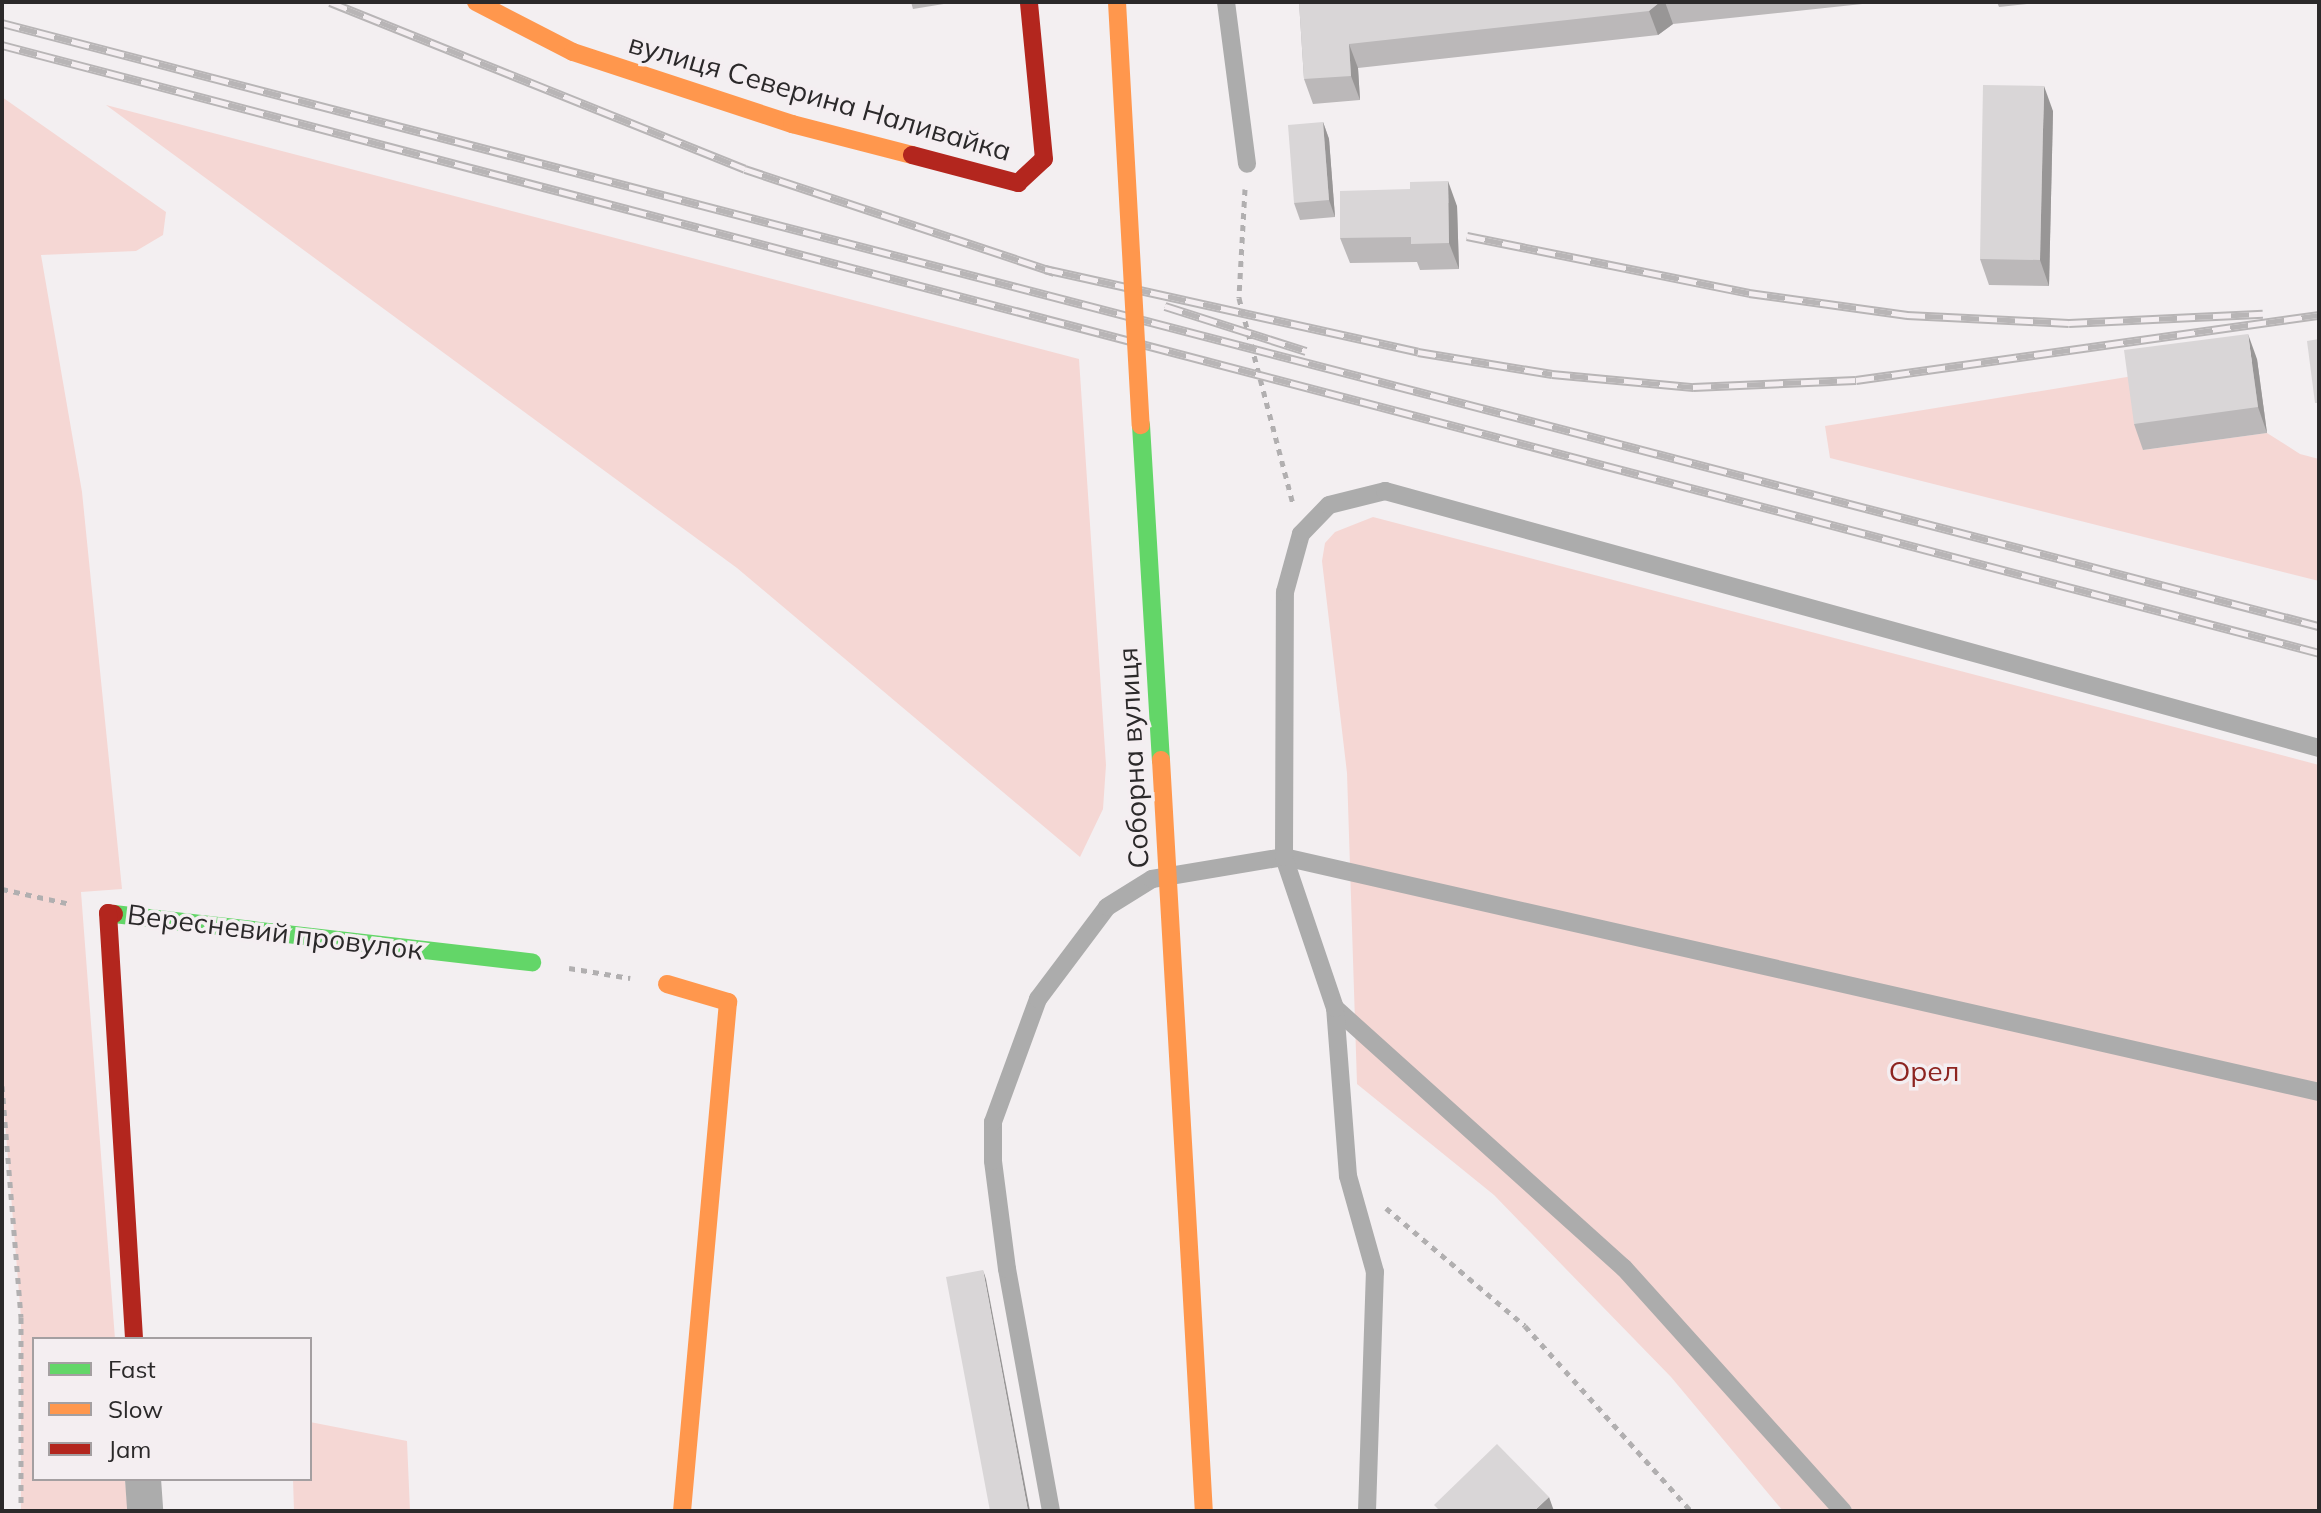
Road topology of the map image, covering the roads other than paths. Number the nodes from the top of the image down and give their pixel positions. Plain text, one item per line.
1 (476, 2) edge
2 (1029, 2) edge
3 (1117, 2) edge
4 (1226, 2) edge
5 (1247, 164) road end
6 (2319, 748) edge
7 (1284, 857) junction
8 (532, 962) road end
9 (667, 984) road end
10 (1335, 1008) junction
11 (2319, 1092) edge
12 (134, 1337) edge
13 (143, 1481) edge
14 (145, 1511) edge
15 (682, 1511) edge
16 (1051, 1511) edge
17 (1204, 1511) edge
18 (1367, 1511) edge
19 (1843, 1511) edge

1 - 2 street, вулиця Северина Наливайка
3 - 17 street, Соборна вулиця, bridge
4 - 5 lane
6 - 7 lane
7 - 10 lane
7 - 11 lane
7 - 16 lane
8 - 12 street, Вересневий провулок
9 - 15 street
10 - 18 lane
10 - 19 lane
13 - 14 street

